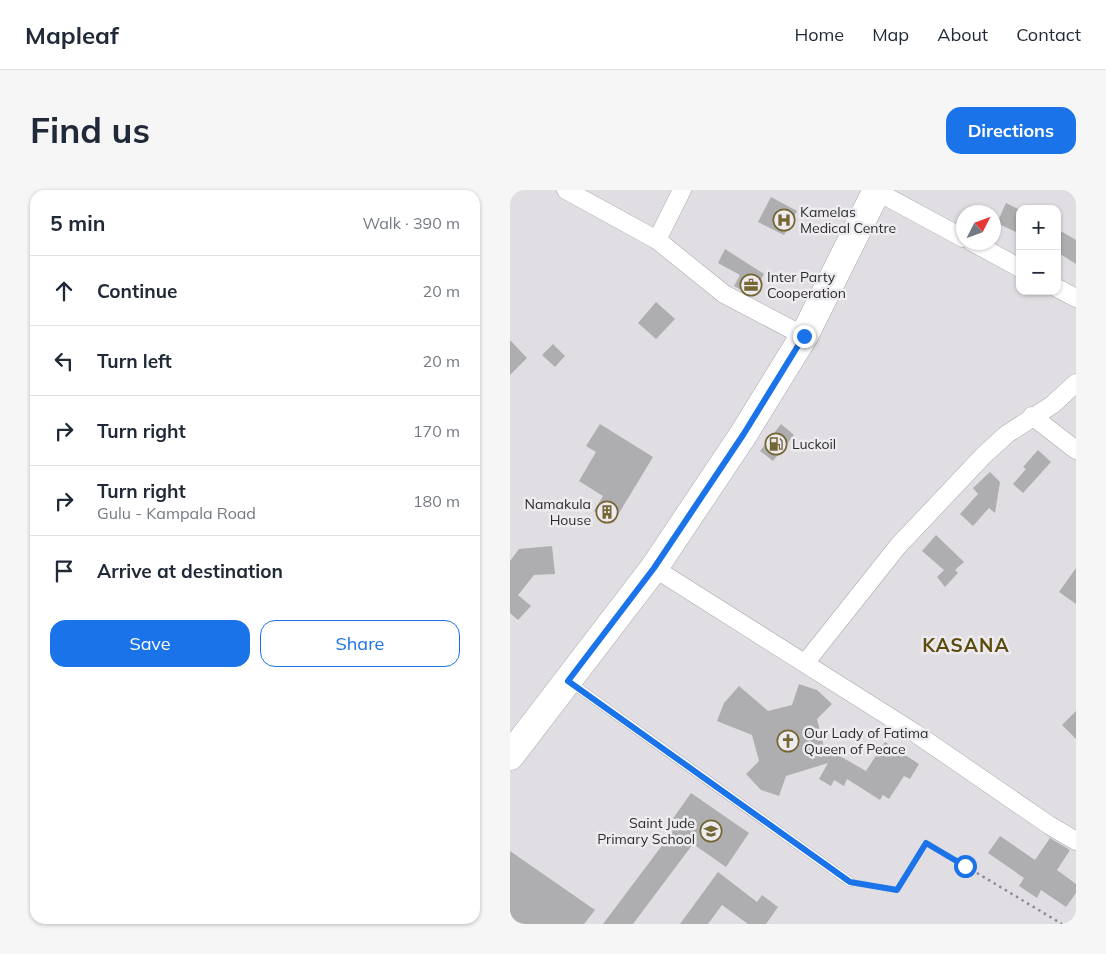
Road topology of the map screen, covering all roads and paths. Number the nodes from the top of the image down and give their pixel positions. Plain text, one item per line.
1 (566, 190) edge
2 (682, 190) edge
3 (877, 191) edge
4 (956, 234) edge
5 (657, 240) junction
6 (987, 250) edge
7 (1016, 266) edge
8 (1061, 290) edge
9 (1076, 298) edge
10 (804, 336) junction
11 (1076, 383) edge
12 (1032, 416) junction
13 (1076, 450) edge
14 (654, 568) junction
15 (806, 662) junction
16 (568, 681) junction
17 (514, 744) edge
18 (1076, 841) edge
19 (850, 882) joint
20 (1062, 924) edge

1 - 5 street
2 - 5 street
3 - 4 street
3 - 10 main road
5 - 10 street
6 - 7 street
8 - 9 street
10 - 14 main road
11 - 12 street
12 - 13 street
12 - 15 street
14 - 15 street
14 - 16 main road
15 - 18 street
16 - 17 main road
16 - 19 lane
19 - 20 path

